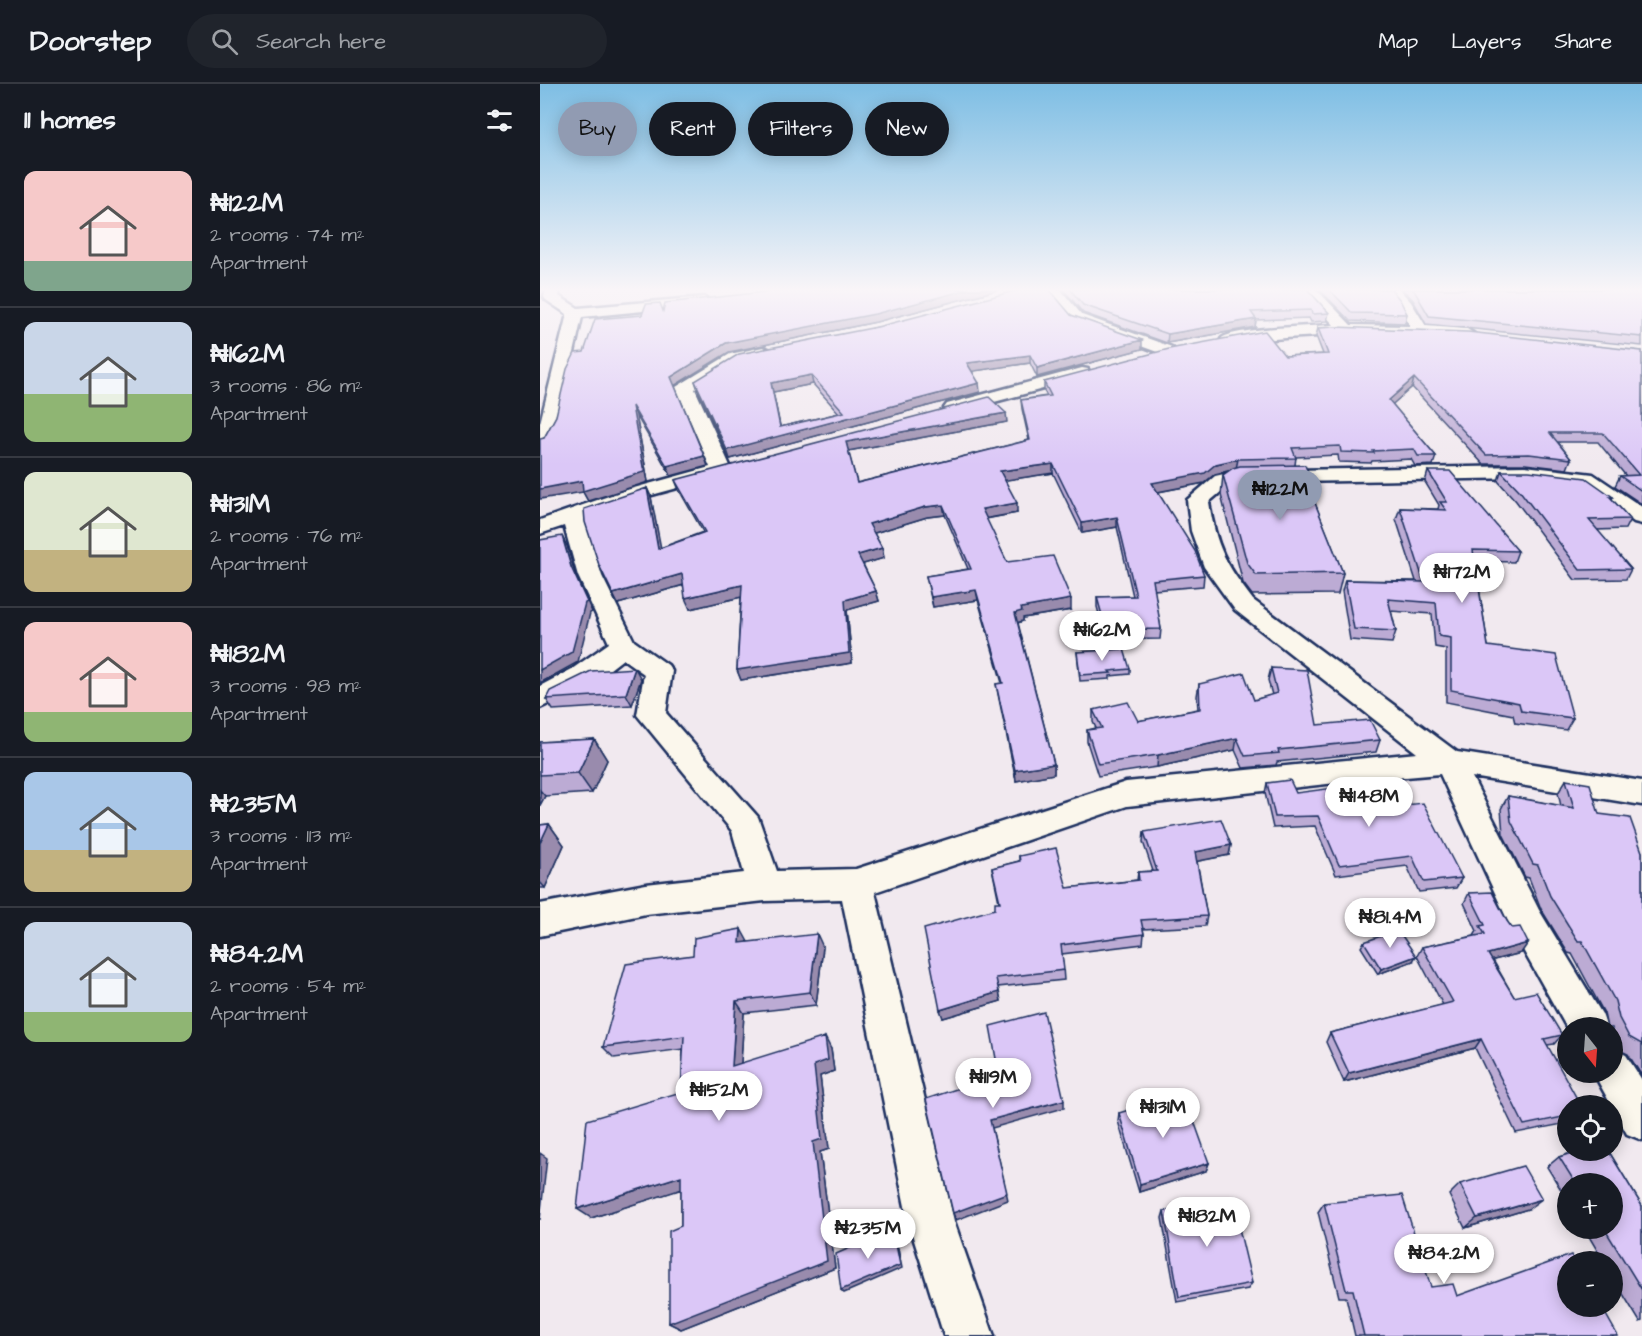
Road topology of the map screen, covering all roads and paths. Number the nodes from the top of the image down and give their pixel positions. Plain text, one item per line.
1 (567, 347) edge
2 (1159, 347) edge
3 (1180, 347) edge
4 (780, 348) edge
5 (1166, 350) junction
6 (1136, 358) edge
7 (1096, 369) edge
8 (937, 412) edge
9 (540, 442) edge
10 (744, 464) edge
11 (722, 470) junction
12 (572, 517) junction
13 (1642, 517) edge
14 (540, 527) edge
15 (623, 646) junction
16 (540, 698) edge
17 (1449, 762) junction
18 (1642, 793) edge
19 (856, 884) junction
20 (765, 886) junction
21 (540, 920) edge
22 (1582, 1017) edge
23 (1620, 1083) edge
24 (1642, 1119) edge
25 (969, 1336) edge

1 - 9 street
2 - 5 street
3 - 5 street
4 - 11 street
5 - 6 street
7 - 8 street
10 - 11 street
11 - 12 street
12 - 14 street
12 - 15 street
13 - 17 street
15 - 16 street
15 - 20 street
17 - 18 street
17 - 19 street
17 - 22 street
19 - 20 street
19 - 25 street
20 - 21 street
23 - 24 street

